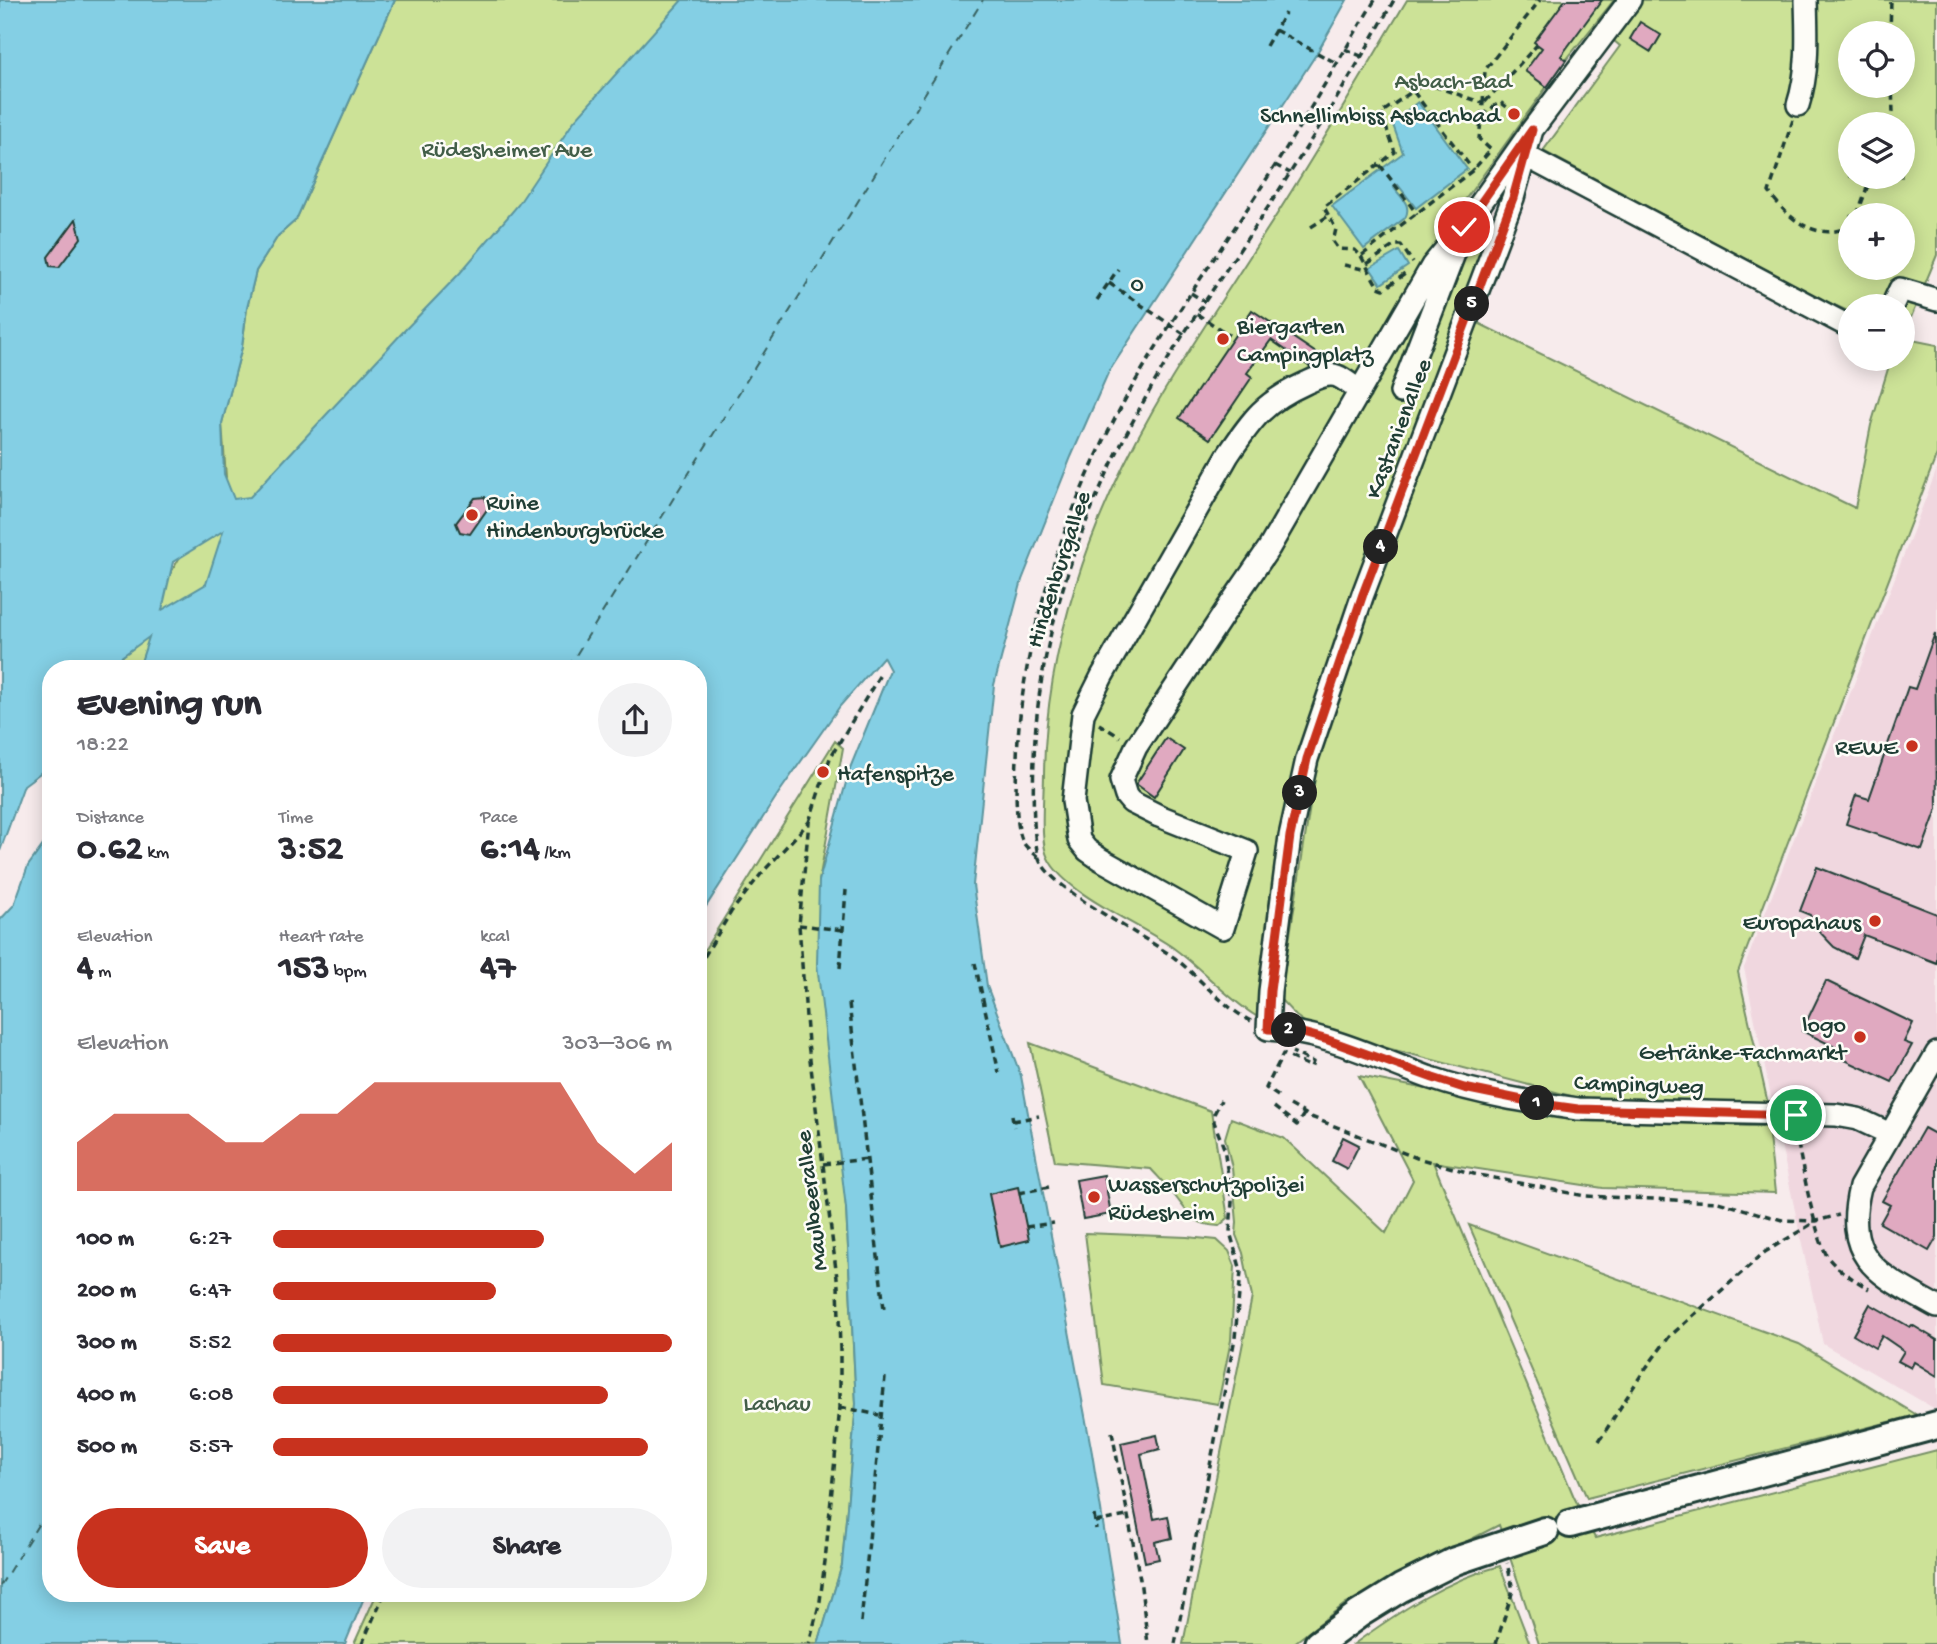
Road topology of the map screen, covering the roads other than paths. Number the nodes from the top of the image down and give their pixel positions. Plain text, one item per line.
1 (1630, 0) edge
2 (1806, 0) edge
3 (1798, 105) road end
4 (1532, 130) junction
5 (1524, 155) junction
6 (1464, 227) junction
7 (1898, 294) edge
8 (1937, 300) edge
9 (1838, 321) edge
10 (1360, 391) junction
11 (1401, 392) dead end
12 (1268, 1029) joint
13 (1937, 1053) edge
14 (1890, 1134) junction
15 (1937, 1307) edge
16 (1937, 1425) edge
17 (1318, 1644) edge

1 - 4 street, Kastanienallee
2 - 3 street
4 - 5 street, Kastanienallee
4 - 6 street
5 - 9 street
5 - 12 street, Kastanienallee
6 - 10 street
6 - 11 street
7 - 8 street
10 - 10 street
12 - 14 street, Campingweg
13 - 14 street
14 - 15 street
16 - 17 main road

